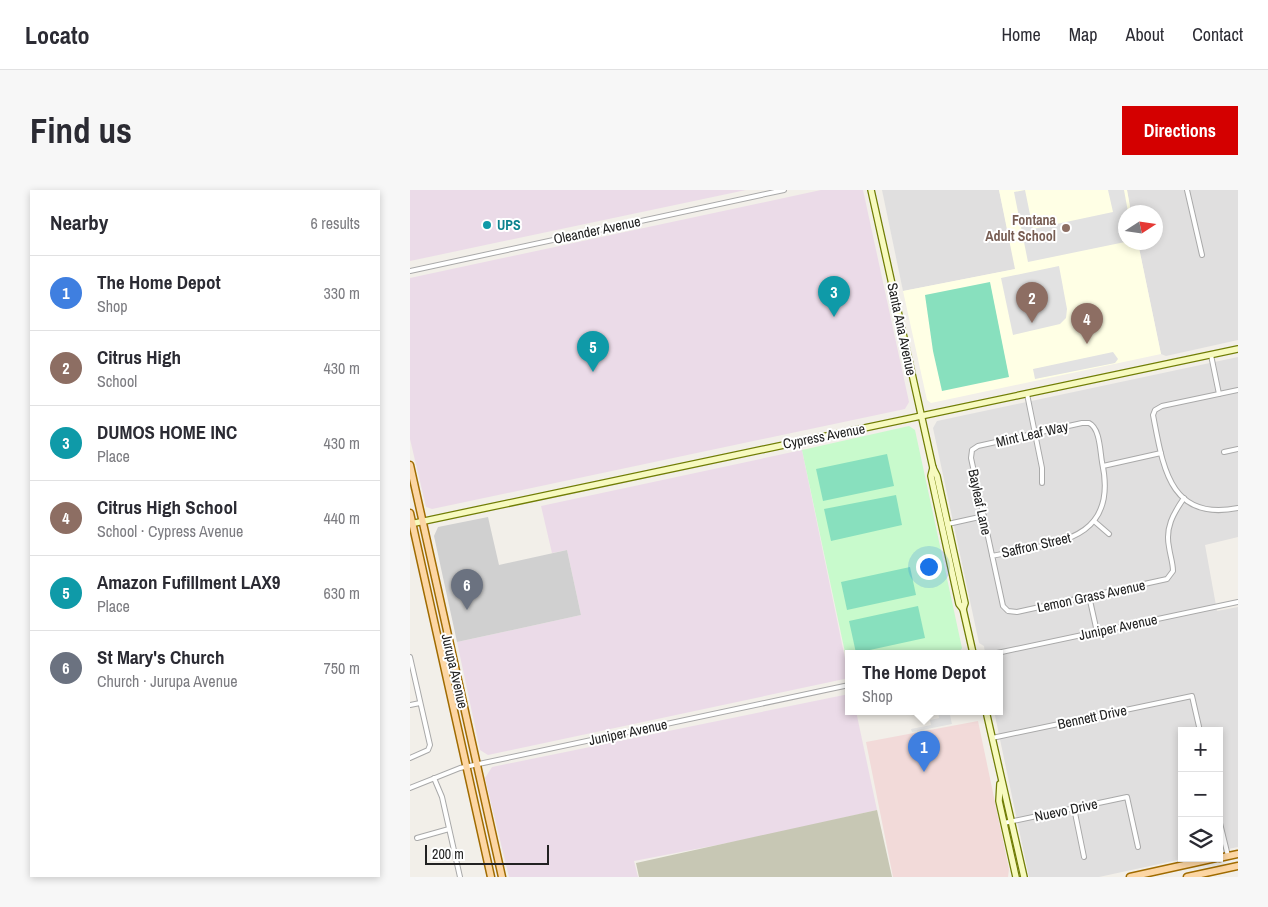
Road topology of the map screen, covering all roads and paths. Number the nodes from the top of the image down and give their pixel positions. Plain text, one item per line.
1 (784, 190) edge
2 (871, 190) edge
3 (1187, 190) edge
4 (1202, 255) dead end
5 (410, 271) edge
6 (1238, 349) edge
7 (1211, 355) junction
8 (1238, 390) edge
9 (1027, 394) junction
10 (1219, 394) junction
11 (921, 417) junction
12 (1092, 425) joint
13 (1035, 433) junction
14 (1238, 449) edge
15 (972, 450) joint
16 (1224, 452) dead end
17 (1161, 453) junction
18 (410, 465) edge
19 (1103, 466) junction
20 (933, 468) junction
21 (1042, 483) dead end
22 (1184, 498) junction
23 (1238, 508) edge
24 (410, 513) edge
25 (984, 516) junction
26 (423, 521) junction
27 (1094, 521) junction
28 (411, 524) edge
29 (948, 524) junction
30 (1109, 534) dead end
31 (992, 556) junction
32 (1089, 596) junction
33 (1238, 602) edge
34 (963, 609) junction
35 (1008, 611) joint
36 (1096, 632) junction
37 (972, 650) edge
38 (1003, 652) edge
39 (410, 657) edge
40 (845, 685) edge
41 (420, 703) junction
42 (410, 705) edge
43 (987, 715) edge
44 (1199, 727) edge
45 (992, 738) junction
46 (410, 758) edge
47 (476, 764) junction
48 (466, 766) junction
49 (434, 778) junction
50 (1000, 779) junction
51 (410, 788) edge
52 (1074, 808) junction
53 (1012, 821) junction
54 (1004, 823) junction
55 (449, 829) junction
56 (1223, 835) edge
57 (417, 838) dead end
58 (1138, 847) dead end
59 (1238, 854) edge
60 (1228, 856) junction
61 (1084, 857) dead end
62 (1223, 857) edge
63 (1199, 862) edge
64 (1238, 866) edge
65 (459, 877) edge
66 (491, 877) edge
67 (502, 877) edge
68 (1016, 877) edge
69 (1024, 877) edge
70 (1130, 877) edge
71 (1187, 877) edge

1 - 5 street, Oleander Avenue
2 - 11 street, Santa Ana Avenue
3 - 4 street
6 - 7 street, Cypress Avenue
7 - 9 street, Cypress Avenue
7 - 10 street
8 - 10 street
9 - 11 street, Cypress Avenue
9 - 13 street
10 - 17 street
11 - 20 street, Santa Ana Avenue
11 - 26 street, Cypress Avenue
12 - 13 street, Mint Leaf Way
12 - 19 street, Saffron Street
13 - 15 street, Mint Leaf Way
13 - 21 street
14 - 16 street
15 - 25 street, Bayleaf Lane
17 - 19 street
17 - 22 street
18 - 26 main road, Jurupa Avenue
19 - 27 street, Saffron Street
20 - 29 street, Santa Ana Avenue
20 - 34 street, Santa Ana Avenue
22 - 23 street
22 - 32 street, Lemon Grass Avenue
24 - 28 main road, Jurupa Avenue
25 - 29 street
25 - 31 street, Bayleaf Lane
26 - 28 street, Cypress Avenue
26 - 47 main road, Jurupa Avenue
27 - 30 street
27 - 31 street, Saffron Street
28 - 48 main road, Jurupa Avenue
29 - 34 street, Santa Ana Avenue
31 - 35 street, Bayleaf Lane
32 - 35 street, Lemon Grass Avenue
32 - 36 street
33 - 36 street, Juniper Avenue
34 - 37 street, Santa Ana Avenue
36 - 38 street, Juniper Avenue
39 - 41 street
40 - 47 street, Juniper Avenue
41 - 42 street
41 - 46 street
43 - 45 street
44 - 45 street, Bennett Drive
45 - 50 street
47 - 48 street, Juniper Avenue
47 - 67 main road, Jurupa Avenue
48 - 49 street, Juniper Avenue
48 - 66 main road, Jurupa Avenue
49 - 51 street, Juniper Avenue
49 - 55 street
50 - 53 street
50 - 54 street
52 - 53 street, Nuevo Drive
52 - 58 street, Nuevo Drive
52 - 61 street
53 - 54 street, Nuevo Drive
53 - 69 street
54 - 68 street
55 - 57 street
55 - 65 street
56 - 60 street
59 - 60 main road
60 - 62 main road
63 - 70 main road
64 - 71 main road

